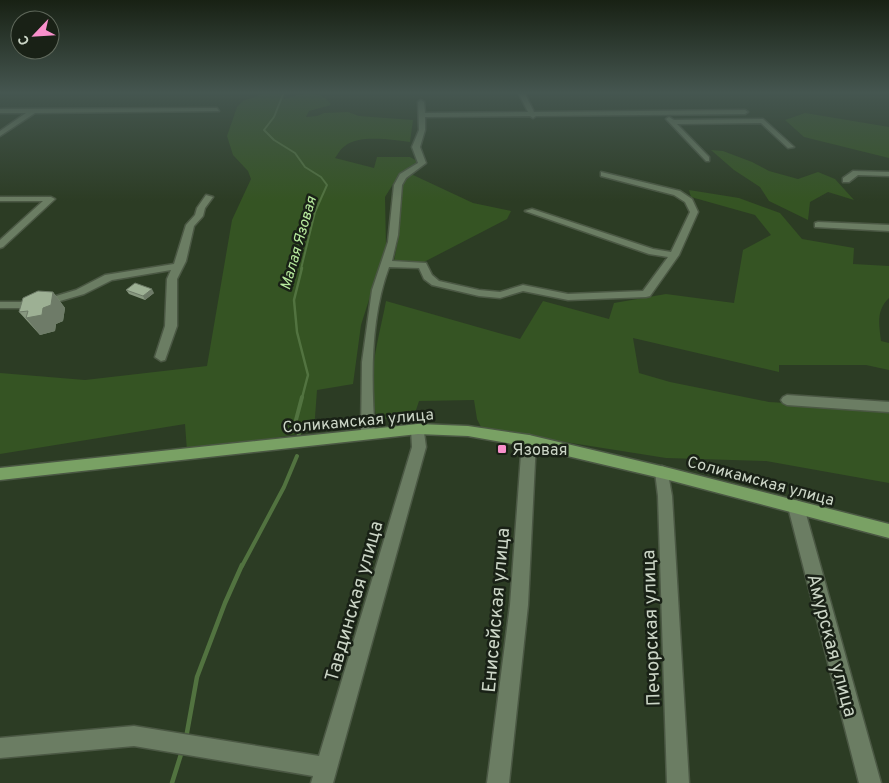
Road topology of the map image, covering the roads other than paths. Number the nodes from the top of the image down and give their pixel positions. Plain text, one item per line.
1 (422, 129) edge
2 (678, 129) edge
3 (771, 129) edge
4 (790, 147) dead end
5 (706, 159) dead end
6 (604, 174) dead end
7 (889, 174) edge
8 (846, 180) dead end
9 (209, 197) dead end
10 (0, 199) edge
11 (529, 211) dead end
12 (818, 225) dead end
13 (889, 228) edge
14 (0, 245) edge
15 (674, 255) junction
16 (387, 264) junction
17 (176, 266) junction
18 (0, 306) edge
19 (161, 357) dead end
20 (787, 400) dead end
21 (889, 407) edge
22 (418, 430) junction
23 (368, 434) junction
24 (529, 441) junction
25 (662, 472) junction
26 (0, 474) edge
27 (796, 507) junction
28 (889, 531) edge
29 (0, 748) edge
30 (324, 775) edge
31 (498, 783) edge
32 (678, 783) edge
33 (870, 783) edge

1 - 16 street
2 - 5 street
3 - 4 street
6 - 15 street
7 - 8 street
9 - 17 street
10 - 14 street
11 - 15 street
12 - 13 street
15 - 16 street
16 - 23 street
17 - 18 street
17 - 19 street
20 - 21 street
22 - 23 main road, Соликамская улица
22 - 24 main road, Соликамская улица
22 - 30 street, Тавдинская улица
23 - 26 main road, Соликамская улица
24 - 25 main road, Соликамская улица
24 - 31 street, Енисейская улица
25 - 27 main road, Соликамская улица
25 - 32 street, Печорская улица
27 - 28 main road, Соликамская улица
27 - 33 street, Амурская улица
29 - 30 street

